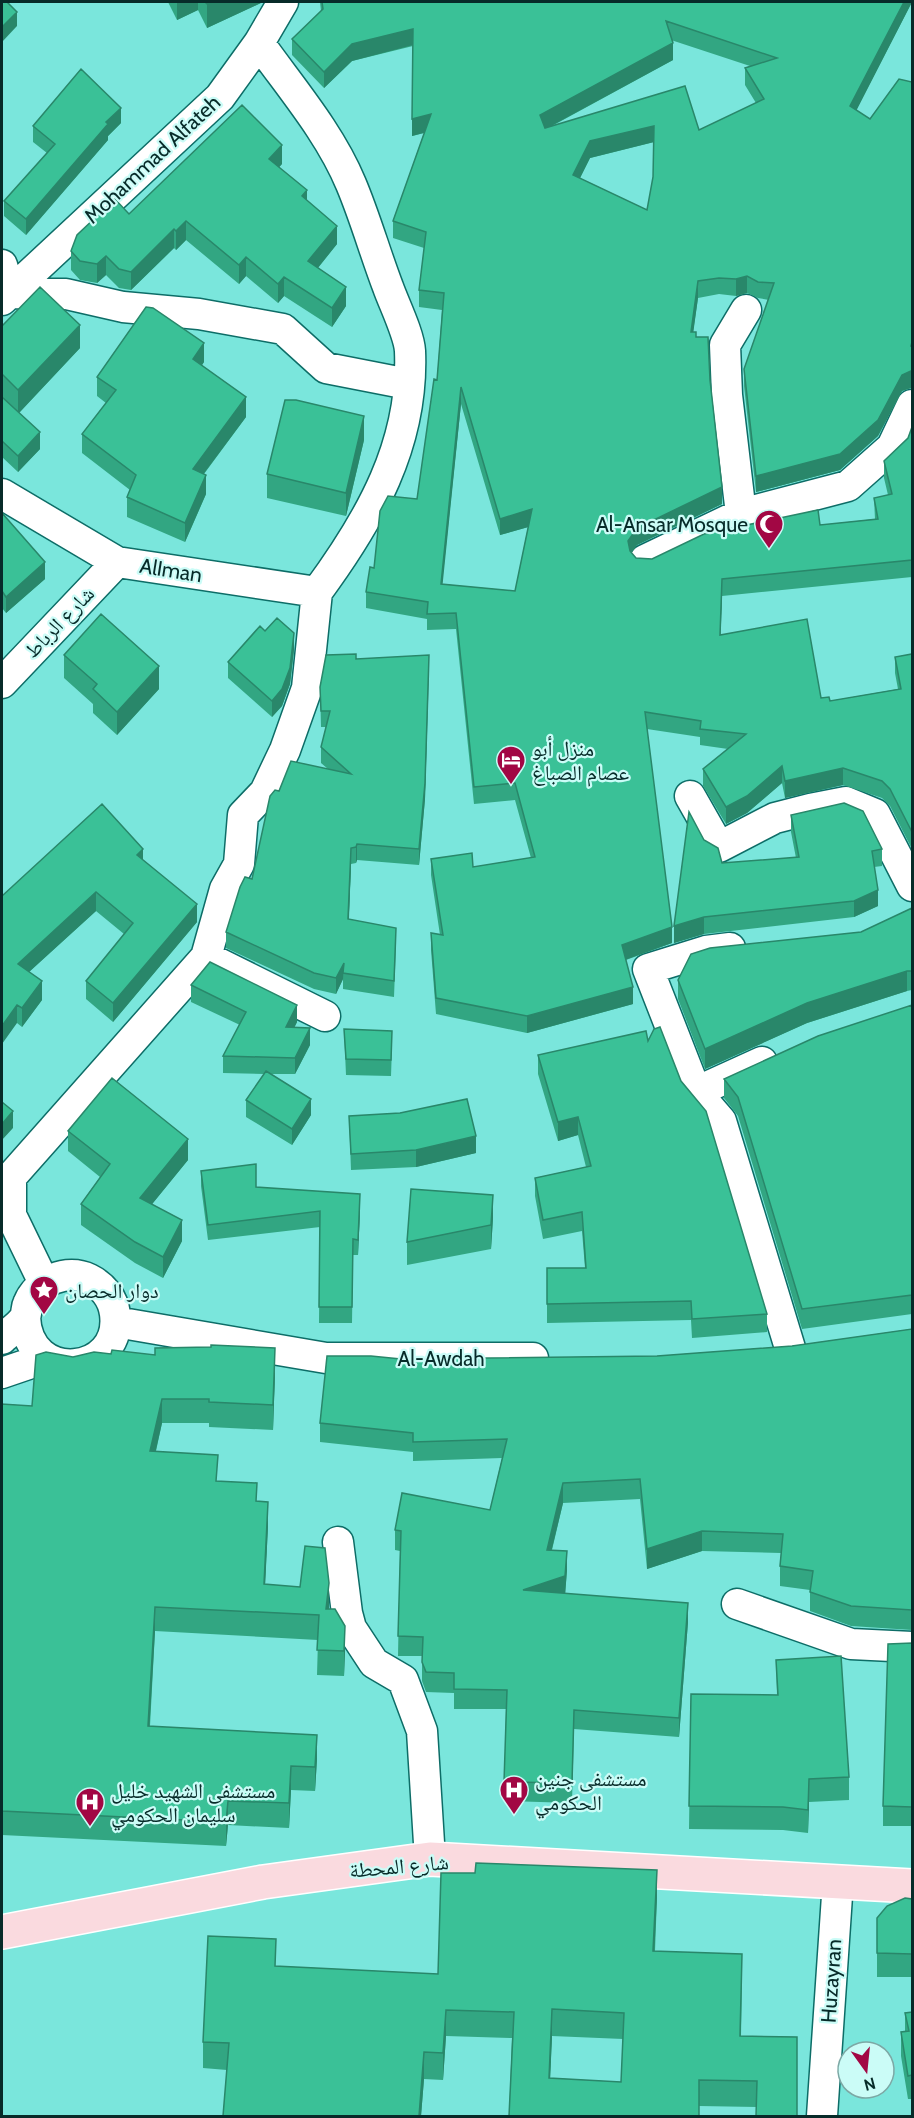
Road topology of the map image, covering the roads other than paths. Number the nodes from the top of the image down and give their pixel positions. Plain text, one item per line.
1 (284, 2) edge
2 (259, 44) junction
3 (4, 286) edge
4 (746, 310) dead end
5 (408, 384) junction
6 (912, 405) edge
7 (2, 494) edge
8 (741, 514) junction
9 (645, 560) edge
10 (117, 562) junction
11 (317, 592) junction
12 (2, 683) edge
13 (690, 796) dead end
14 (912, 886) edge
15 (753, 946) edge
16 (206, 957) junction
17 (325, 1016) dead end
18 (791, 1048) edge
19 (696, 1092) junction
20 (6, 1211) edge
21 (44, 1283) junction
22 (25, 1317) junction
23 (116, 1322) junction
24 (2, 1339) edge
25 (757, 1351) edge
26 (46, 1358) junction
27 (562, 1358) edge
28 (2, 1373) edge
29 (338, 1542) dead end
30 (737, 1604) dead end
31 (912, 1647) edge
32 (430, 1859) junction
33 (838, 1881) junction
34 (912, 1886) edge
35 (2, 1932) edge
36 (822, 2116) edge

1 - 2 street, Mohammad Alfateh
2 - 3 street, Mohammad Alfateh
2 - 5 street
3 - 5 street
4 - 8 street
5 - 11 street
6 - 8 street
7 - 10 street, AlIman
8 - 9 street
10 - 11 street, AlIman
10 - 12 street, شارع الرباط
11 - 16 street
13 - 14 street
15 - 19 street
16 - 17 street
16 - 20 street
18 - 19 street
19 - 25 street
20 - 21 street
21 - 22 street
21 - 23 street
22 - 24 street
22 - 26 street
23 - 26 street
23 - 27 street, Al-Awdah
26 - 28 street
29 - 32 street
30 - 31 street
32 - 33 main road, شارع المحطة
32 - 35 main road, شارع المحطة
33 - 34 main road, شارع المحطة
33 - 36 street, Huzayran

